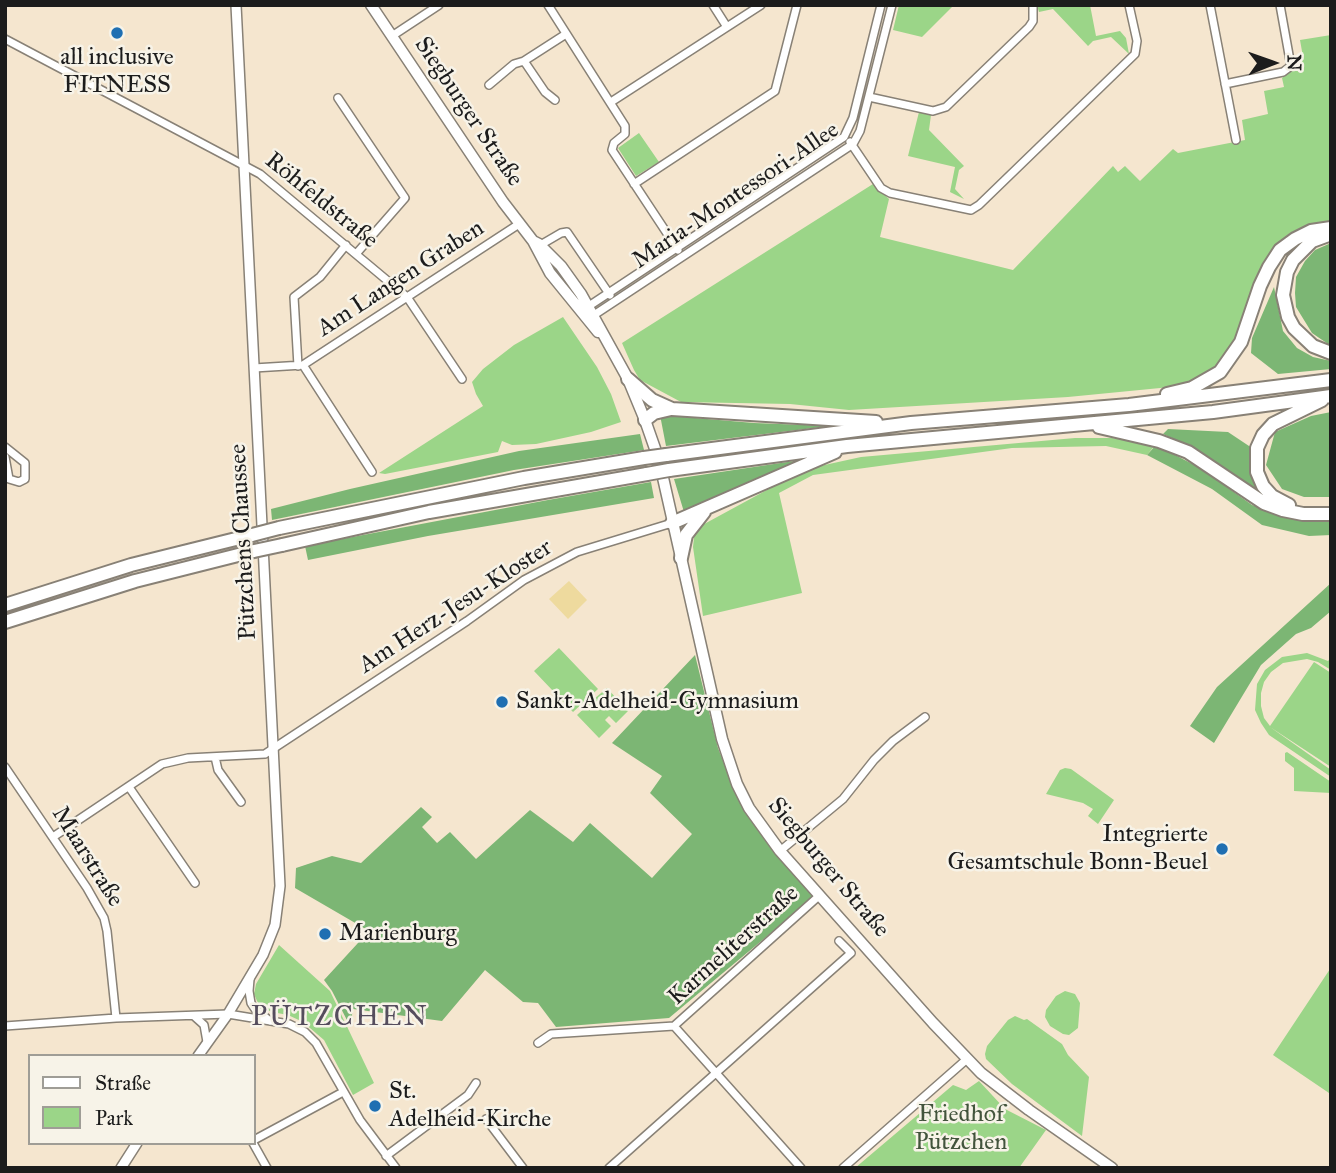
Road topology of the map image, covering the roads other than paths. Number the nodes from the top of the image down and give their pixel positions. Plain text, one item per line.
1 (236, 5) edge
2 (371, 5) edge
3 (439, 5) edge
4 (548, 5) edge
5 (713, 5) edge
6 (761, 5) edge
7 (797, 5) edge
8 (881, 5) edge
9 (892, 5) edge
10 (1033, 5) edge
11 (1129, 5) edge
12 (1210, 5) edge
13 (1280, 5) edge
14 (727, 27) junction
15 (566, 34) junction
16 (392, 36) junction
17 (5, 39) edge
18 (524, 61) junction
19 (1225, 84) junction
20 (489, 85) dead end
21 (870, 97) junction
22 (338, 98) dead end
23 (555, 100) dead end
24 (611, 102) junction
25 (844, 137) junction
26 (1236, 140) dead end
27 (853, 144) junction
28 (244, 163) junction
29 (634, 184) junction
30 (519, 224) junction
31 (1331, 228) edge
32 (1331, 234) edge
33 (346, 245) junction
34 (536, 245) junction
35 (677, 248) junction
36 (356, 254) junction
37 (683, 257) junction
38 (608, 293) junction
39 (407, 298) junction
40 (614, 302) junction
41 (587, 311) junction
42 (1331, 354) edge
43 (301, 366) junction
44 (254, 368) junction
45 (463, 379) dead end
46 (628, 379) junction
47 (1331, 380) edge
48 (1329, 396) edge
49 (1129, 405) junction
50 (672, 409) junction
51 (645, 420) junction
52 (911, 423) junction
53 (1088, 424) junction
54 (847, 446) junction
55 (5, 447) edge
56 (5, 457) edge
57 (372, 472) dead end
58 (1331, 507) edge
59 (706, 509) junction
60 (1331, 513) edge
61 (672, 523) junction
62 (681, 558) junction
63 (5, 605) edge
64 (5, 622) edge
65 (925, 717) dead end
66 (274, 750) junction
67 (215, 757) junction
68 (5, 767) edge
69 (129, 787) junction
70 (241, 802) dead end
71 (53, 837) junction
72 (780, 851) junction
73 (195, 883) dead end
74 (820, 895) junction
75 (839, 941) dead end
76 (251, 976) junction
77 (228, 1014) junction
78 (193, 1015) junction
79 (116, 1018) junction
80 (271, 1021) junction
81 (5, 1026) edge
82 (674, 1026) junction
83 (207, 1042) junction
84 (538, 1043) dead end
85 (199, 1054) edge
86 (967, 1059) junction
87 (716, 1075) junction
88 (476, 1083) dead end
89 (343, 1092) junction
90 (486, 1119) dead end
91 (256, 1140) edge
92 (136, 1145) edge
93 (255, 1145) edge
94 (386, 1156) junction
95 (121, 1168) edge
96 (267, 1168) edge
97 (396, 1168) edge
98 (523, 1168) edge
99 (609, 1168) edge
100 (801, 1168) edge
101 (843, 1168) edge
102 (1112, 1168) edge

1 - 28 street, Pützchens Chaussee
2 - 16 main road, Siegburger Straße
3 - 16 street
4 - 15 street
5 - 14 street
6 - 14 street
7 - 29 street
8 - 25 street, Maria-Montessori-Allee
9 - 21 street, Maria-Montessori-Allee
10 - 21 street
11 - 27 street
12 - 19 street
13 - 19 street
14 - 24 street
15 - 18 street
15 - 24 street
16 - 30 main road, Siegburger Straße
17 - 28 street, Röhfeldstraße
18 - 20 street
18 - 23 street
19 - 26 street
21 - 27 street, Maria-Montessori-Allee
22 - 36 street
24 - 29 street
25 - 27 street
25 - 35 street, Maria-Montessori-Allee
27 - 37 street, Maria-Montessori-Allee
28 - 33 street, Röhfeldstraße
28 - 44 street, Pützchens Chaussee
29 - 35 street
30 - 34 main road, Siegburger Straße
30 - 39 street, Am Langen Graben
31 - 49 highway
32 - 42 highway
33 - 36 street, Röhfeldstraße
33 - 43 street
34 - 38 street
34 - 41 main road, Siegburger Straße
35 - 37 street
35 - 38 street, Maria-Montessori-Allee
36 - 39 street, Röhfeldstraße
37 - 40 street, Maria-Montessori-Allee
38 - 40 street
38 - 41 street, Maria-Montessori-Allee
39 - 43 street, Am Langen Graben
39 - 45 street, Röhfeldstraße
40 - 41 street, Maria-Montessori-Allee
41 - 46 main road, Siegburger Straße
43 - 44 street
43 - 57 street, Am Langen Graben
44 - 66 street, Pützchens Chaussee
46 - 50 highway
46 - 51 main road, Siegburger Straße
47 - 49 highway
48 - 53 highway
48 - 58 highway
49 - 52 highway
50 - 51 highway
50 - 52 highway
51 - 61 main road, Siegburger Straße
52 - 63 highway, bridge
53 - 54 highway
53 - 60 highway
54 - 59 highway
54 - 64 highway, bridge
55 - 56 street
59 - 61 highway
59 - 62 highway
61 - 62 main road, Siegburger Straße
61 - 66 street, Am Herz-Jesu-Kloster
62 - 72 main road, Siegburger Straße
65 - 72 street
66 - 67 street
66 - 76 street, Pützchens Chaussee
67 - 69 street
67 - 70 street
68 - 71 street, Maarstraße
69 - 71 street
69 - 73 street
71 - 79 street, Maarstraße
72 - 74 main road, Siegburger Straße
74 - 82 street, Karmeliterstraße
74 - 86 main road, Siegburger Straße
75 - 87 street
76 - 77 street, Pützchens Chaussee
76 - 80 street
77 - 78 street
77 - 80 street
77 - 83 street, Pützchens Chaussee
78 - 79 street
78 - 83 street
79 - 81 street
80 - 89 street
82 - 84 street, Karmeliterstraße
82 - 87 street, Karmeliterstraße
83 - 85 street, Pützchens Chaussee
86 - 101 street
86 - 102 main road, Siegburger Straße
87 - 99 street
87 - 100 street, Karmeliterstraße
88 - 94 street
89 - 91 street
89 - 94 street
90 - 98 street
92 - 95 street
93 - 96 street
94 - 97 street

